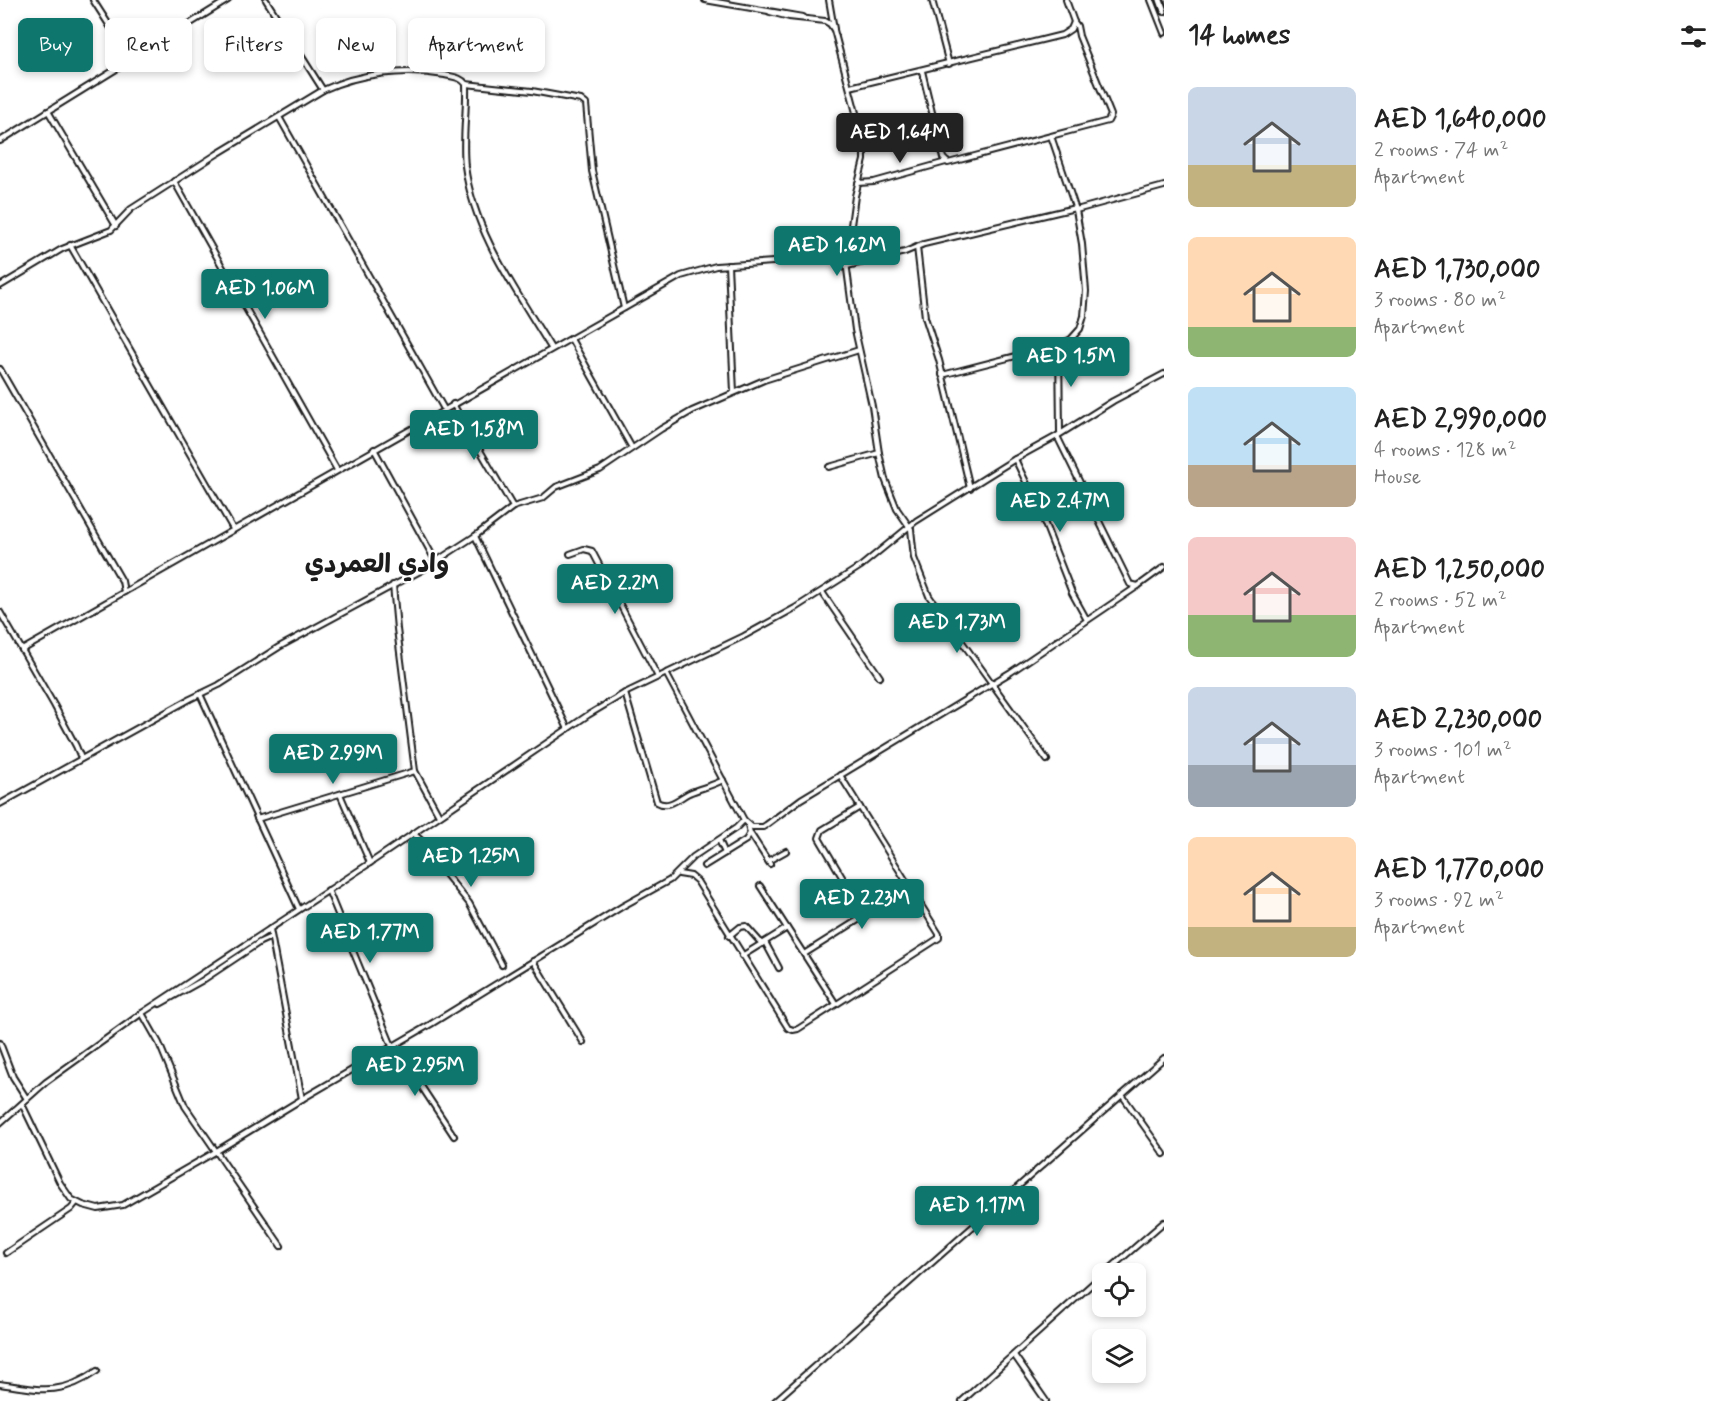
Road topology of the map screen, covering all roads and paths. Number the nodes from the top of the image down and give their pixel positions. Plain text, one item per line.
1 (93, 0) edge
2 (228, 0) edge
3 (266, 0) edge
4 (705, 0) edge
5 (829, 0) edge
6 (932, 0) edge
7 (1066, 0) edge
8 (1151, 0) edge
9 (1160, 0) edge
10 (1164, 11) edge
11 (832, 14) junction
12 (105, 19) edge
13 (826, 21) junction
14 (192, 22) edge
15 (1074, 22) junction
16 (834, 30) junction
17 (1164, 33) edge
18 (949, 64) junction
19 (922, 71) junction
20 (110, 72) edge
21 (466, 84) junction
22 (850, 87) junction
23 (323, 90) junction
24 (48, 111) junction
25 (279, 117) junction
26 (1051, 136) junction
27 (0, 141) edge
28 (946, 162) junction
29 (174, 181) junction
30 (858, 183) junction
31 (1164, 186) edge
32 (1076, 209) junction
33 (116, 226) junction
34 (70, 245) junction
35 (916, 247) junction
36 (846, 257) junction
37 (729, 265) junction
38 (847, 266) junction
39 (0, 286) edge
40 (624, 308) junction
41 (571, 339) junction
42 (1059, 345) junction
43 (551, 348) junction
44 (859, 350) junction
45 (0, 369) edge
46 (1164, 374) edge
47 (942, 375) junction
48 (734, 392) junction
49 (453, 404) junction
50 (444, 409) junction
51 (1059, 434) junction
52 (632, 448) junction
53 (374, 449) junction
54 (879, 453) junction
55 (1015, 459) junction
56 (829, 467) dead end
57 (338, 470) junction
58 (970, 488) junction
59 (513, 507) junction
60 (909, 526) junction
61 (233, 529) junction
62 (475, 536) junction
63 (570, 554) dead end
64 (436, 562) junction
65 (1164, 567) edge
66 (393, 585) junction
67 (1138, 586) junction
68 (124, 592) junction
69 (822, 592) junction
70 (0, 612) edge
71 (1087, 620) junction
72 (22, 650) junction
73 (666, 673) junction
74 (658, 677) junction
75 (880, 677) dead end
76 (993, 683) junction
77 (625, 693) junction
78 (200, 694) junction
79 (568, 729) junction
80 (81, 758) junction
81 (1047, 760) dead end
82 (416, 771) junction
83 (840, 775) junction
84 (723, 780) junction
85 (340, 794) junction
86 (0, 804) edge
87 (860, 807) junction
88 (439, 815) junction
89 (256, 819) junction
90 (746, 822) junction
91 (413, 833) junction
92 (750, 833) junction
93 (719, 840) junction
94 (786, 851) dead end
95 (725, 853) junction
96 (370, 863) junction
97 (704, 866) dead end
98 (678, 874) junction
99 (760, 886) dead end
100 (909, 888) junction
101 (328, 890) junction
102 (462, 894) junction
103 (456, 897) dead end
104 (299, 909) junction
105 (865, 916) junction
106 (788, 928) junction
107 (270, 929) junction
108 (729, 936) junction
109 (271, 937) junction
110 (764, 943) junction
111 (804, 954) junction
112 (742, 956) junction
113 (533, 961) junction
114 (502, 965) dead end
115 (779, 968) dead end
116 (836, 1004) junction
117 (142, 1013) junction
118 (583, 1042) dead end
119 (0, 1043) edge
120 (393, 1046) junction
121 (1164, 1058) edge
122 (1122, 1095) junction
123 (27, 1099) junction
124 (302, 1099) junction
125 (22, 1104) junction
126 (0, 1123) edge
127 (454, 1136) dead end
128 (215, 1152) junction
129 (1164, 1154) edge
130 (76, 1202) junction
131 (1164, 1222) edge
132 (281, 1246) dead end
133 (6, 1253) dead end
134 (1116, 1263) edge
135 (1092, 1284) edge
136 (1014, 1355) junction
137 (97, 1371) dead end
138 (0, 1384) edge
139 (776, 1401) edge
140 (962, 1401) edge
141 (1046, 1401) edge

1 - 12 street
2 - 14 street
3 - 23 street
4 - 13 street
5 - 11 street
6 - 18 street
7 - 15 street
8 - 17 street
9 - 10 main road
11 - 13 street
11 - 16 street
13 - 16 street
15 - 18 street
15 - 26 street
16 - 22 street
18 - 19 street
19 - 22 street
19 - 28 street
20 - 24 street
21 - 23 street
21 - 40 street
21 - 43 street
22 - 30 street
23 - 25 street
24 - 27 street
24 - 33 street
25 - 29 street
25 - 50 street
26 - 28 street
26 - 32 street
28 - 30 street
29 - 33 street
29 - 57 street
30 - 36 street
31 - 32 street
32 - 35 street
32 - 42 street
33 - 34 street
34 - 39 street
34 - 61 street
35 - 38 street
35 - 47 street
36 - 37 street
36 - 38 street
37 - 40 street
37 - 48 street
38 - 44 street
40 - 41 street
41 - 43 street
41 - 52 street
42 - 47 street
42 - 51 street
43 - 49 street
44 - 48 street
44 - 54 street
45 - 68 street
46 - 51 street
47 - 58 street
48 - 52 street
49 - 50 street
49 - 59 street
50 - 53 street
51 - 55 street
51 - 67 street
52 - 59 street
53 - 57 street
53 - 64 street
54 - 56 street
54 - 60 street
55 - 58 street
55 - 71 street
57 - 61 street
58 - 60 street
59 - 62 street
60 - 69 street
60 - 76 street
61 - 68 street
62 - 64 street
62 - 79 street
63 - 74 street
64 - 66 street
65 - 67 street
66 - 78 street
66 - 82 street
67 - 71 street
68 - 72 street
69 - 73 street
69 - 75 street
70 - 72 street
71 - 76 street
72 - 80 street
73 - 74 street
73 - 84 street
74 - 77 street
76 - 81 street
76 - 83 street
77 - 79 street
77 - 84 street
78 - 80 street
78 - 89 street
79 - 88 street
80 - 86 street
82 - 85 street
82 - 88 street
83 - 87 street
83 - 90 street
84 - 90 street
85 - 89 street
85 - 96 street
87 - 100 street
87 - 105 street
88 - 91 street
89 - 104 street
90 - 92 street
90 - 93 street
91 - 96 street
91 - 102 street
92 - 94 street
92 - 95 street
93 - 95 street
93 - 98 street
95 - 97 street
96 - 101 street
98 - 108 street
98 - 113 street
99 - 106 street
100 - 105 street
100 - 116 street
101 - 104 street
101 - 120 street
102 - 103 street
102 - 114 street
104 - 107 street
105 - 111 street
106 - 110 street
106 - 111 street
107 - 109 street
107 - 117 street
108 - 110 street
108 - 112 street
109 - 117 street
109 - 124 street
110 - 112 street
110 - 115 street
111 - 116 street
112 - 116 street
113 - 118 street
113 - 120 street
117 - 123 street
117 - 128 street
119 - 123 street
120 - 124 street
120 - 127 street
121 - 122 street
122 - 129 street
122 - 139 street
123 - 125 street
124 - 128 street
125 - 126 street
125 - 130 street
128 - 130 street
128 - 132 street
130 - 133 street
131 - 134 street
135 - 136 street
136 - 140 street
136 - 141 street
137 - 138 street

